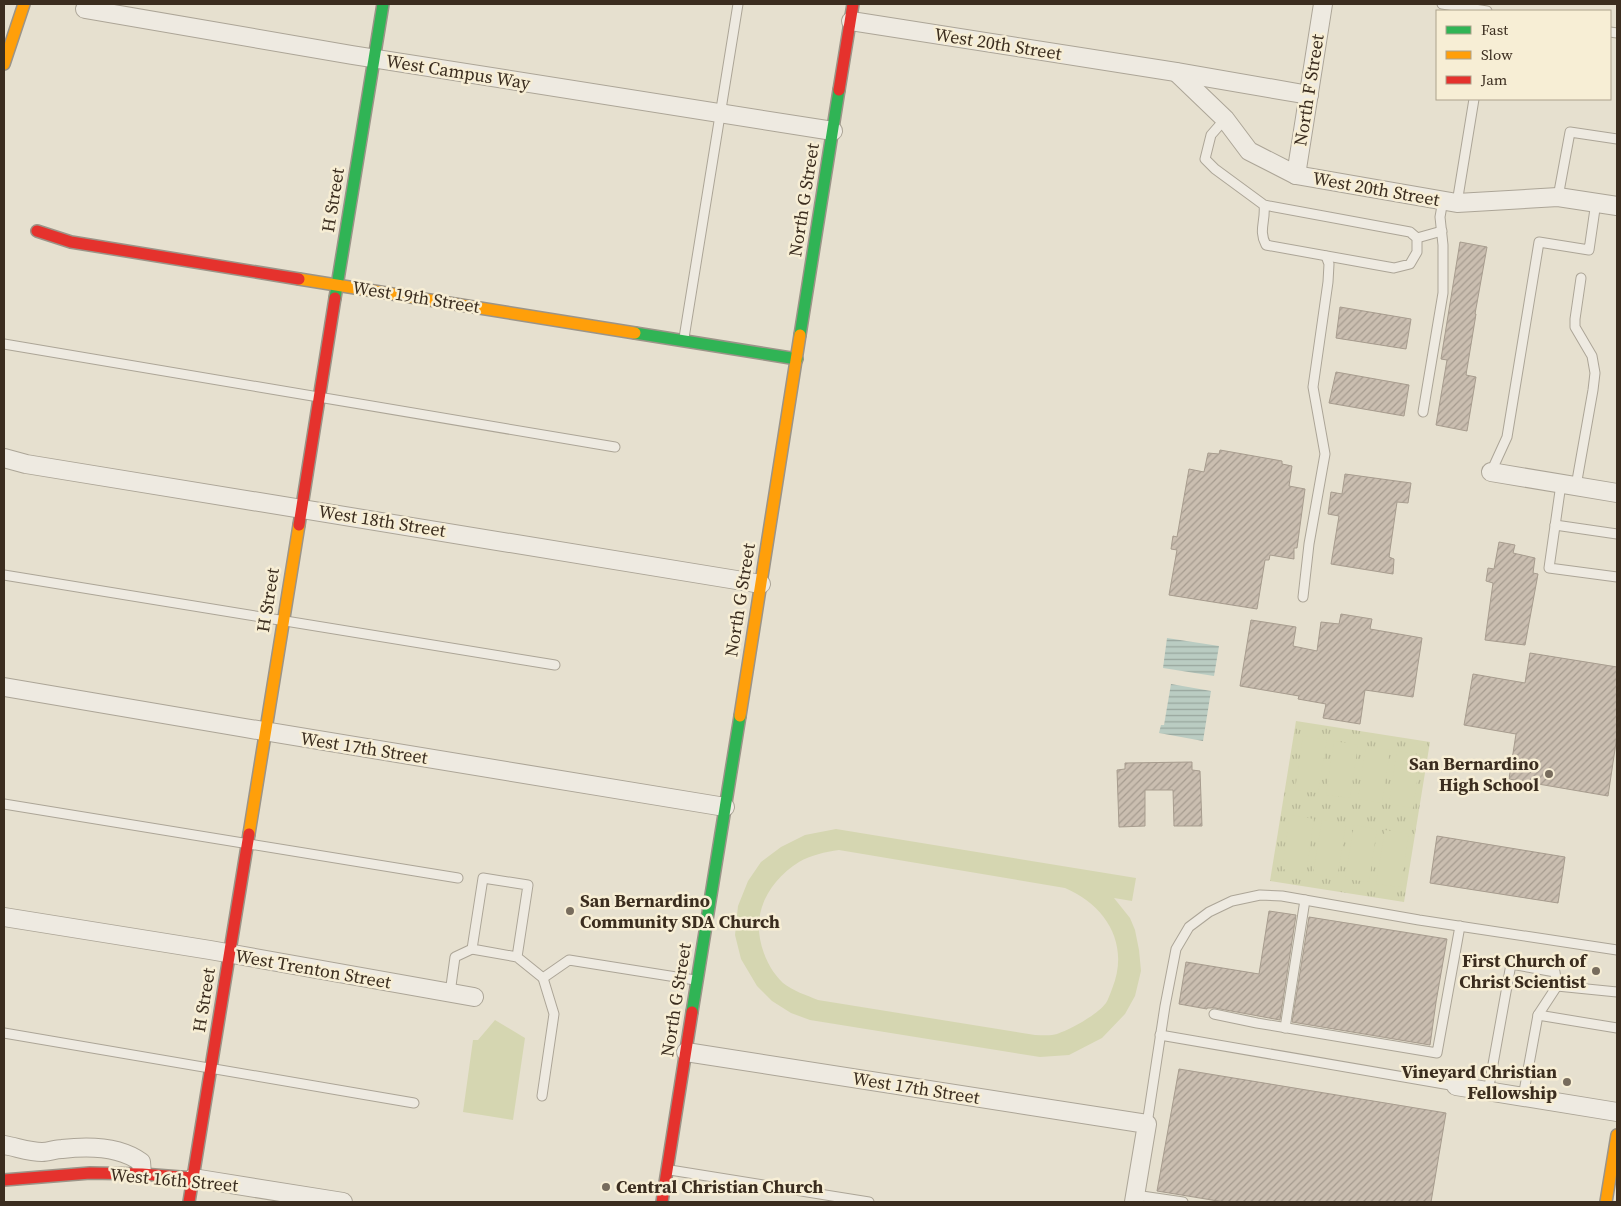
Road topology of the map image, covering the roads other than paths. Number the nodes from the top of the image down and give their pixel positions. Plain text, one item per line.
1 (24, 4) edge
2 (383, 4) edge
3 (738, 4) edge
4 (1323, 4) edge
5 (1442, 4) edge
6 (85, 8) dead end
7 (1481, 10) edge
8 (852, 12) edge
9 (374, 58) junction
10 (4, 64) edge
11 (1176, 72) junction
12 (1308, 95) junction
13 (1474, 100) edge
14 (721, 114) junction
15 (1225, 120) junction
16 (833, 131) junction
17 (1617, 139) edge
18 (1296, 175) junction
19 (1558, 197) junction
20 (1450, 201) junction
21 (1596, 202) junction
22 (1264, 205) junction
23 (1617, 206) edge
24 (37, 231) dead end
25 (1442, 231) junction
26 (1417, 238) junction
27 (1326, 256) junction
28 (1581, 278) dead end
29 (337, 284) junction
30 (683, 341) junction
31 (4, 344) edge
32 (797, 359) junction
33 (319, 397) junction
34 (1423, 412) dead end
35 (615, 447) dead end
36 (4, 458) edge
37 (1491, 472) joint
38 (1568, 485) junction
39 (1617, 493) edge
40 (301, 508) junction
41 (1556, 525) junction
42 (1617, 534) edge
43 (4, 574) edge
44 (1617, 577) edge
45 (760, 584) junction
46 (1303, 597) dead end
47 (283, 620) junction
48 (555, 665) dead end
49 (4, 687) edge
50 (265, 731) junction
51 (4, 804) edge
52 (725, 806) junction
53 (247, 844) junction
54 (458, 878) dead end
55 (1305, 900) junction
56 (4, 917) edge
57 (1460, 926) junction
58 (472, 949) junction
59 (1617, 950) edge
60 (229, 954) junction
61 (517, 957) junction
62 (543, 978) junction
63 (698, 980) junction
64 (1557, 986) junction
65 (1617, 992) edge
66 (450, 993) junction
67 (474, 997) dead end
68 (1214, 1014) dead end
69 (1538, 1015) junction
70 (1285, 1028) junction
71 (1617, 1028) edge
72 (4, 1033) edge
73 (1160, 1035) junction
74 (686, 1052) junction
75 (210, 1068) junction
76 (1456, 1086) joint
77 (1488, 1092) junction
78 (542, 1096) dead end
79 (1523, 1097) junction
80 (414, 1103) dead end
81 (1617, 1112) edge
82 (1147, 1124) junction
83 (1617, 1135) edge
84 (4, 1145) edge
85 (667, 1170) junction
86 (142, 1174) junction
87 (193, 1178) junction
88 (4, 1180) edge
89 (1135, 1198) edge
90 (189, 1202) edge
91 (343, 1202) edge
92 (662, 1202) edge
93 (869, 1202) edge
94 (1183, 1202) edge
95 (1606, 1202) edge

1 - 10 main road
2 - 9 main road, H Street
3 - 14 lane
4 - 12 street, North F Street
5 - 7 lane
6 - 9 street, West Campus Way
8 - 11 street, West 20th Street
8 - 16 main road, North G Street
9 - 14 street, West Campus Way
9 - 29 main road, H Street
11 - 12 street, West 20th Street
11 - 15 street, West 20th Street
12 - 18 street, North F Street
13 - 20 lane
14 - 16 street, West Campus Way
14 - 30 lane
15 - 18 street, West 20th Street
15 - 22 lane
16 - 32 main road, North G Street
17 - 19 lane
18 - 20 street, West 20th Street
19 - 20 street, West 20th Street
19 - 21 street, West 20th Street
20 - 25 lane
21 - 23 street, West 20th Street
21 - 37 lane
22 - 26 lane
22 - 27 lane
24 - 29 main road, West 19th Street
25 - 26 lane
25 - 34 lane
26 - 27 lane
27 - 46 lane
28 - 38 lane
29 - 30 main road, West 19th Street
29 - 33 main road, H Street
30 - 32 main road, West 19th Street
31 - 33 lane
32 - 45 main road, North G Street
33 - 35 lane
33 - 40 main road, H Street
36 - 40 street, West 18th Street
37 - 38 street
38 - 39 street
38 - 41 lane
40 - 45 street, West 18th Street
40 - 47 main road, H Street
41 - 42 lane
41 - 44 lane
43 - 47 lane
45 - 52 main road, North G Street
47 - 48 lane
47 - 50 main road, H Street
49 - 50 street, West 17th Street
50 - 52 street, West 17th Street
50 - 53 main road, H Street
51 - 53 lane
52 - 63 main road, North G Street
53 - 54 lane
53 - 60 main road, H Street
55 - 57 lane
55 - 70 lane
55 - 73 lane
56 - 60 street, West Trenton Street
57 - 59 lane
57 - 70 lane
58 - 61 lane
58 - 61 lane
58 - 66 lane
60 - 66 street, West Trenton Street
60 - 75 main road, H Street
61 - 62 lane
62 - 63 lane
62 - 78 lane
63 - 74 main road, North G Street
64 - 65 lane
64 - 69 lane
64 - 77 lane
66 - 67 street, West Trenton Street
68 - 70 lane
69 - 71 lane
69 - 79 lane
72 - 75 lane
73 - 76 lane
73 - 82 lane
74 - 82 street, West 17th Street
74 - 85 main road, North G Street
75 - 80 lane
75 - 87 main road, H Street
76 - 77 street
77 - 79 street
79 - 81 street
82 - 89 street
83 - 95 main road
84 - 86 street
85 - 92 main road, North G Street
85 - 93 lane
86 - 87 main road, West 16th Street
86 - 88 main road, West 16th Street
87 - 90 main road, H Street
87 - 91 street, West 16th Street
89 - 94 lane

